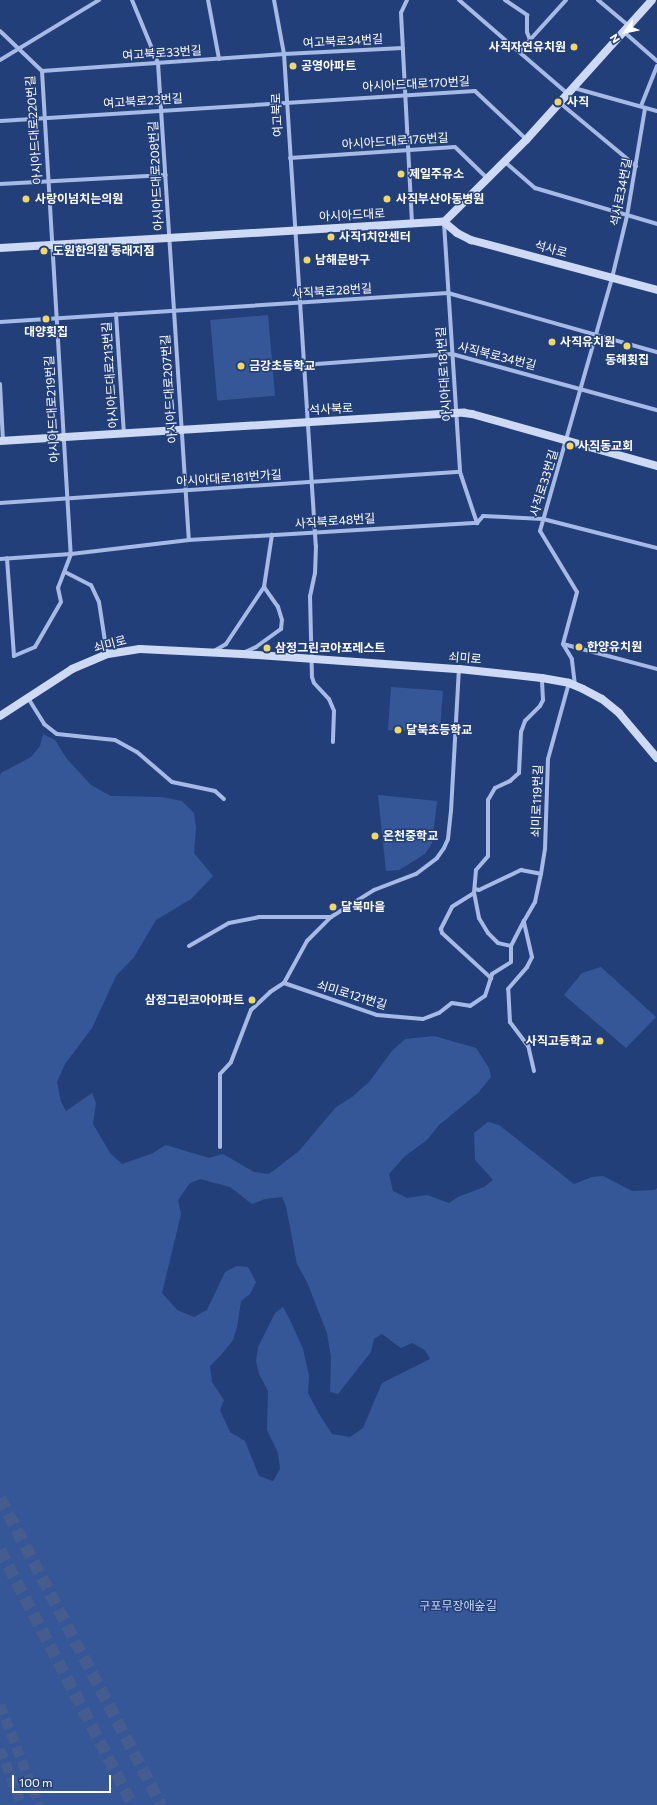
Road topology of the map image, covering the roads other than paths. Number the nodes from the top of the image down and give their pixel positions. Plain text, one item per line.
1 (99, 0) edge
2 (132, 0) edge
3 (208, 0) edge
4 (274, 0) edge
5 (407, 0) edge
6 (459, 0) edge
7 (505, 0) edge
8 (566, 0) edge
9 (598, 0) edge
10 (652, 0) edge
11 (627, 29) junction
12 (0, 31) edge
13 (530, 40) junction
14 (403, 48) junction
15 (19, 49) junction
16 (519, 52) junction
17 (284, 54) junction
18 (219, 59) junction
19 (0, 60) edge
20 (657, 61) edge
21 (158, 63) junction
22 (657, 66) edge
23 (42, 71) junction
24 (574, 88) junction
25 (568, 94) junction
26 (405, 95) junction
27 (286, 101) junction
28 (560, 103) junction
29 (641, 106) junction
30 (646, 108) junction
31 (162, 110) junction
32 (657, 111) edge
33 (45, 118) junction
34 (0, 121) edge
35 (526, 140) junction
36 (408, 150) junction
37 (290, 158) junction
38 (505, 162) junction
39 (636, 166) junction
40 (166, 175) junction
41 (488, 179) junction
42 (48, 181) junction
43 (0, 184) edge
44 (627, 216) junction
45 (444, 222) junction
46 (412, 223) junction
47 (657, 224) edge
48 (294, 230) junction
49 (170, 237) junction
50 (52, 245) junction
51 (0, 248) edge
52 (612, 278) junction
53 (657, 290) edge
54 (448, 294) junction
55 (299, 303) junction
56 (174, 311) junction
57 (116, 314) junction
58 (57, 318) junction
59 (0, 322) edge
60 (596, 335) junction
61 (657, 352) edge
62 (452, 354) junction
63 (303, 365) junction
64 (0, 384) edge
65 (581, 388) junction
66 (657, 410) edge
67 (456, 413) junction
68 (307, 422) junction
69 (182, 430) junction
70 (124, 433) junction
71 (64, 437) junction
72 (2, 441) edge
73 (567, 441) junction
74 (657, 466) edge
75 (460, 472) junction
76 (312, 482) junction
77 (186, 491) junction
78 (67, 499) junction
79 (0, 503) edge
80 (543, 519) junction
81 (477, 523) junction
82 (315, 532) junction
83 (272, 535) junction
84 (189, 540) junction
85 (657, 548) edge
86 (70, 554) junction
87 (7, 558) junction
88 (0, 559) edge
89 (65, 572) junction
90 (264, 587) junction
91 (563, 644) junction
92 (213, 652) junction
93 (108, 654) junction
94 (242, 654) junction
95 (312, 658) junction
96 (459, 669) junction
97 (657, 669) edge
98 (542, 678) junction
99 (572, 684) junction
100 (28, 698) junction
101 (0, 716) edge
102 (332, 742) dead end
103 (657, 758) edge
104 (224, 799) dead end
105 (541, 874) junction
106 (475, 891) junction
107 (331, 917) junction
108 (524, 921) junction
109 (189, 946) dead end
110 (511, 946) junction
111 (491, 978) junction
112 (284, 983) junction
113 (534, 1071) dead end
114 (220, 1147) dead end

1 - 15 street
2 - 21 street, 아시아드대로208번길
3 - 18 street
4 - 17 street, 여고북로
5 - 14 street
6 - 16 street
7 - 13 street
8 - 13 street
9 - 11 street
10 - 11 main road
11 - 20 street
11 - 24 main road
12 - 15 street, 아시아드대로220번길
13 - 16 street
14 - 17 street, 여고북로34번길
14 - 26 street
15 - 19 street
15 - 23 street, 아시아드대로220번길
16 - 25 street
17 - 18 street, 여고북로33번길
17 - 27 street, 여고북로
18 - 21 street, 여고북로33번길
21 - 23 street, 여고북로33번길
21 - 31 street, 아시아드대로208번길
22 - 29 street
23 - 33 street, 아시아드대로220번길
24 - 25 main road
24 - 29 street
25 - 28 main road
26 - 27 street, 아시아드대로170번길
26 - 35 street, 아시아드대로170번길
26 - 36 street
27 - 31 street, 여고북로23번길
27 - 37 street, 여고북로
28 - 35 main road
28 - 39 street
29 - 30 street
30 - 32 street
30 - 39 street, 석사로34번길
31 - 33 street, 여고북로23번길
31 - 40 street, 아시아드대로208번길
33 - 34 street, 여고북로23번길
33 - 42 street, 아시아드대로220번길
35 - 38 main road
36 - 37 street, 아시아드대로176번길
36 - 41 street, 아시아드대로176번길
36 - 46 street
37 - 48 street, 여고북로
38 - 41 main road
38 - 44 street
39 - 44 street, 석사로34번길
40 - 42 street
40 - 49 street, 아시아드대로208번길
41 - 45 main road
42 - 43 street
42 - 50 street, 아시아드대로220번길
44 - 47 street
44 - 52 street, 석사로34번길
45 - 46 main road, 아시아드대로
45 - 52 main road, 석사로
45 - 54 street, 아시아대로181번길
46 - 48 main road, 아시아드대로
48 - 49 main road, 아시아드대로
48 - 55 street, 여고북로
49 - 50 main road, 아시아드대로
49 - 56 street, 아시아드대로207번길
50 - 51 main road, 아시아드대로
50 - 58 street, 아시아드대로219번길
52 - 53 main road, 석사로
52 - 60 street, 사직로33번길
54 - 55 street, 사직북로28번길
54 - 60 street, 사직북로28번길
54 - 62 street, 아시아대로181번길
55 - 56 street, 사직북로28번길
55 - 63 street, 여고북로
56 - 57 street, 사직북로28번길
56 - 69 street, 아시아드대로207번길
57 - 58 street, 사직북로28번길
57 - 70 street, 아시아드대로213번길
58 - 59 street, 사직북로28번길
58 - 71 street, 아시아드대로219번길
60 - 61 street, 사직북로28번길
60 - 65 street, 사직로33번길
62 - 63 street, 사직북로34번길
62 - 65 street, 사직북로34번길
62 - 67 street, 아시아대로181번길
63 - 68 street, 여고북로
64 - 72 street
65 - 66 street, 사직북로34번길
65 - 73 street, 사직로33번길
67 - 68 main road, 석사북로
67 - 73 main road, 석사북로
67 - 75 street, 아시아대로181번길
68 - 69 main road, 석사북로
68 - 76 street, 여고북로
69 - 70 main road, 석사북로
69 - 77 street, 아시아드대로207번길
70 - 71 main road, 석사북로
71 - 72 main road, 석사북로
71 - 78 street, 아시아드대로219번길
73 - 74 main road, 석사북로
73 - 80 street, 사직로33번길
75 - 76 street, 아시아대로181번가길
75 - 81 street, 아시아대로181번길
76 - 77 street, 아시아대로181번가길
76 - 82 street, 여고북로
77 - 78 street, 아시아대로181번가길
77 - 84 street, 아시아드대로207번길
78 - 79 street, 아시아대로181번가길
78 - 86 street, 아시아드대로219번길
80 - 81 street, 사직북로48번길
80 - 85 street, 사직북로48번길
80 - 91 street, 사직로33번길
81 - 82 street, 사직북로48번길
82 - 83 street, 사직북로48번길
82 - 95 street, 여고북로
83 - 84 street, 사직북로48번길
83 - 90 street
84 - 86 street, 사직북로48번길
86 - 87 street, 사직북로48번길
86 - 89 street, 아시아드대로219번길
87 - 88 street, 사직북로48번길
87 - 89 street, 아시아드대로219번길
89 - 93 street
90 - 92 street
90 - 94 street
91 - 97 street
91 - 99 street
92 - 93 main road, 쇠미로
92 - 94 main road, 쇠미로
93 - 100 main road, 쇠미로
94 - 95 main road, 쇠미로
95 - 96 main road, 쇠미로
95 - 102 street, 여고북로
96 - 98 main road, 쇠미로
96 - 107 street
98 - 99 main road, 쇠미로
98 - 106 street
99 - 103 main road, 쇠미로
99 - 105 street, 쇠미로119번길
100 - 101 main road, 쇠미로
100 - 104 street
105 - 106 street
105 - 108 street, 쇠미로119번길
106 - 110 street
106 - 111 street
107 - 109 street
107 - 112 street
108 - 110 street, 쇠미로119번길
108 - 113 street
110 - 111 street
111 - 112 street, 쇠미로121번길
112 - 114 street

